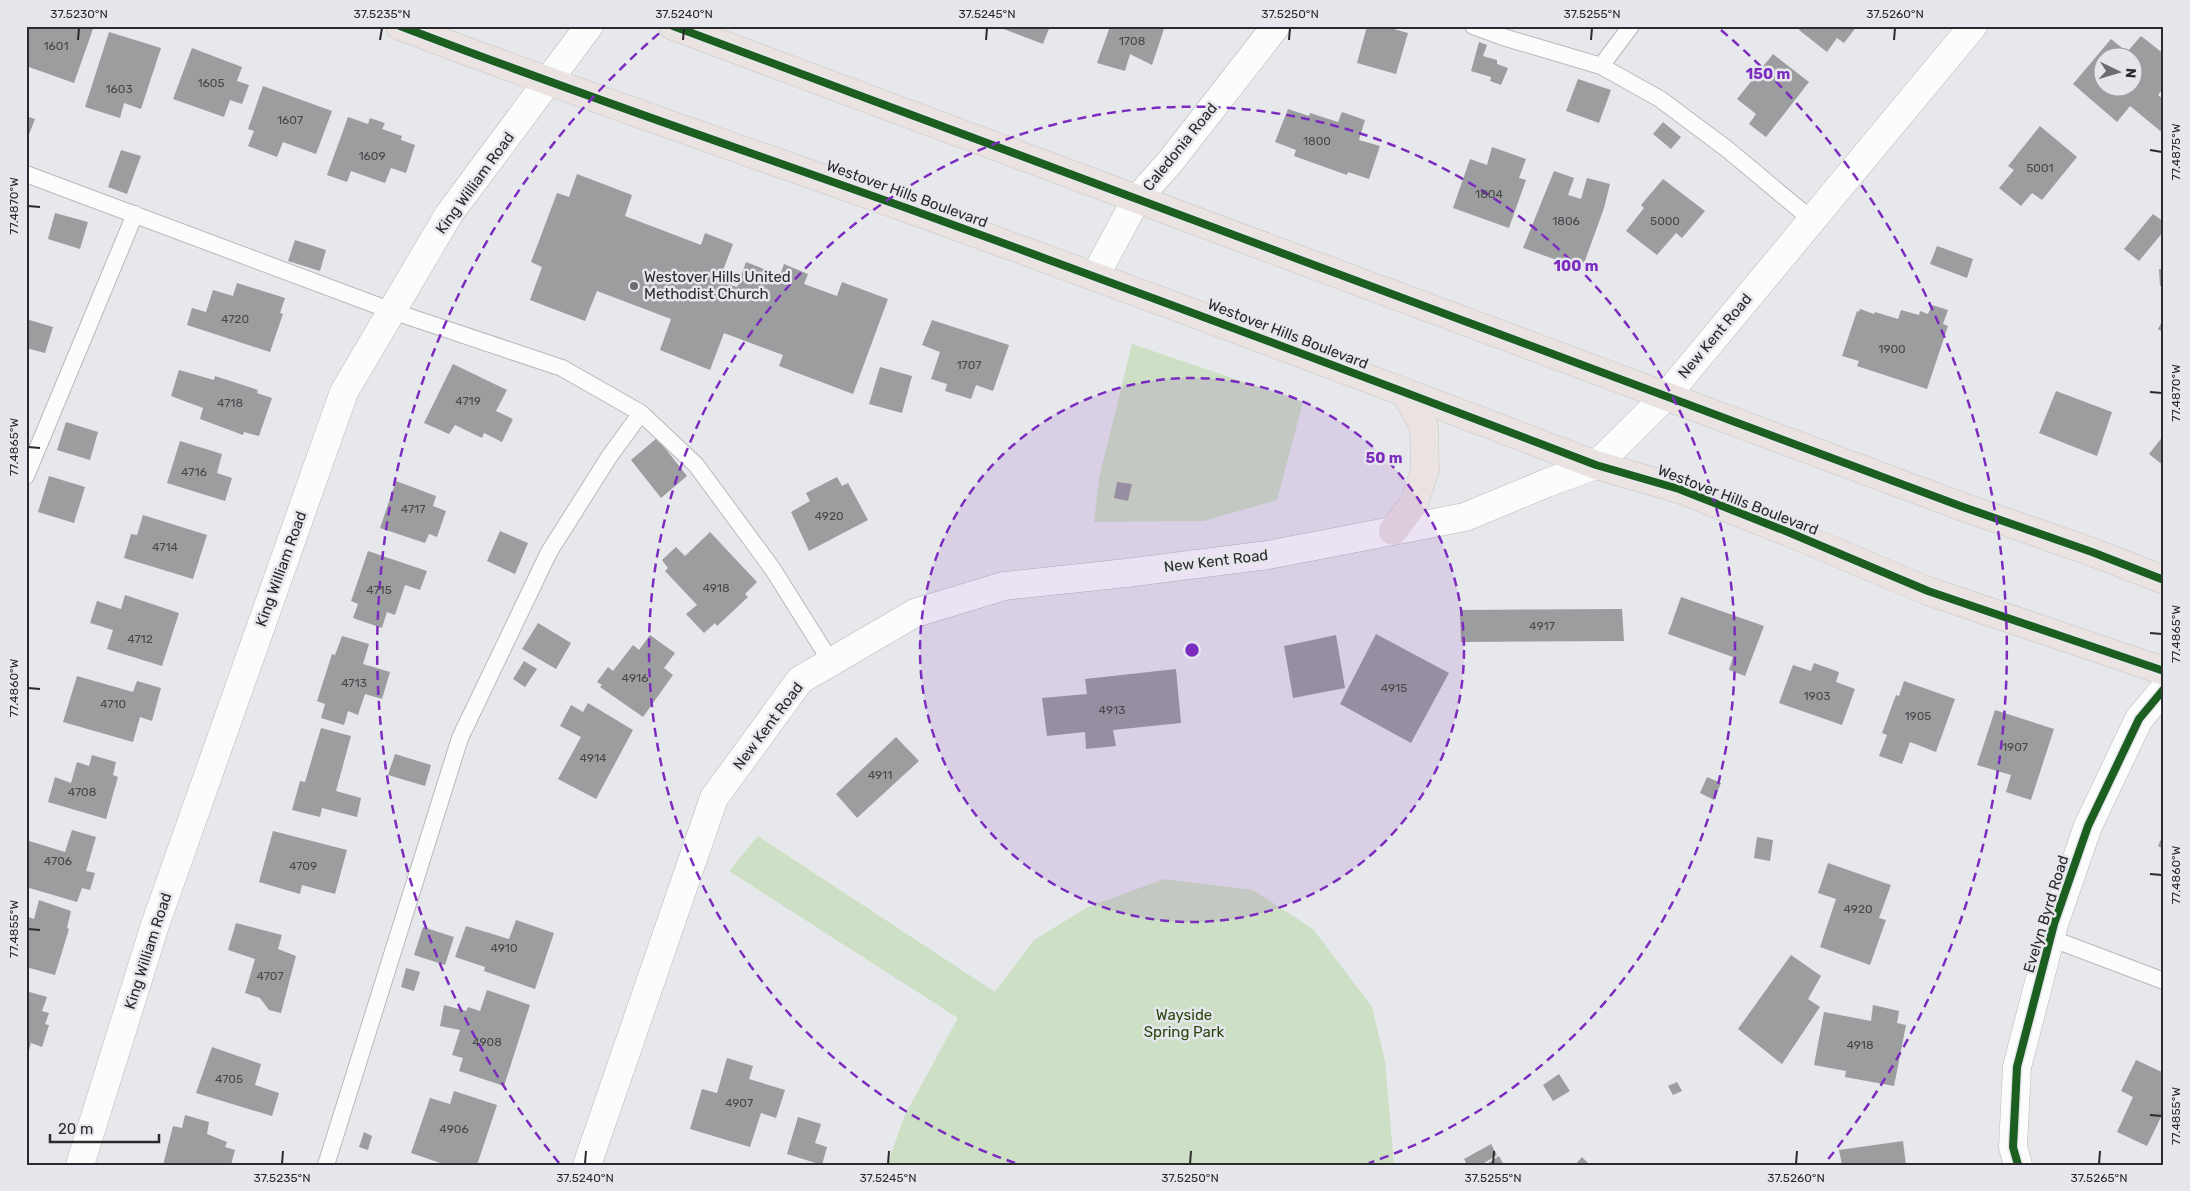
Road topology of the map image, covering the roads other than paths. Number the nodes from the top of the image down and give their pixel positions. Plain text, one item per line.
1 (400, 26) edge
2 (589, 26) edge
3 (673, 26) edge
4 (1276, 26) edge
5 (1473, 26) edge
6 (1631, 26) edge
7 (1973, 26) edge
8 (1601, 66) junction
9 (548, 83) junction
10 (26, 174) edge
11 (1136, 200) junction
12 (134, 214) junction
13 (1812, 220) junction
14 (1095, 276) junction
15 (392, 311) junction
16 (1405, 393) junction
17 (1666, 396) junction
18 (641, 413) junction
19 (1596, 465) junction
20 (26, 476) edge
21 (1394, 531) junction
22 (2164, 580) edge
23 (831, 662) junction
24 (2164, 671) edge
25 (2164, 689) edge
26 (2050, 938) junction
27 (2164, 981) edge
28 (80, 1165) edge
29 (326, 1165) edge
30 (587, 1165) edge
31 (2018, 1165) edge

1 - 9 main road, Westover Hills Boulevard
2 - 9 street, King William Road
3 - 11 main road
4 - 11 street, Caledonia Road
5 - 8 lane
6 - 8 lane
7 - 13 street, New Kent Road
8 - 13 lane
9 - 14 main road, Westover Hills Boulevard
9 - 15 street, King William Road
10 - 12 lane
11 - 14 street, Caledonia Road
11 - 17 main road
12 - 15 lane
12 - 20 lane
13 - 17 street, New Kent Road
14 - 16 main road, Westover Hills Boulevard
15 - 18 lane
15 - 28 street, King William Road
16 - 19 main road, Westover Hills Boulevard
16 - 21 main road
17 - 19 street, New Kent Road
17 - 22 main road
18 - 23 lane
18 - 29 lane
19 - 21 street, New Kent Road
19 - 24 main road, Westover Hills Boulevard
21 - 23 street, New Kent Road
23 - 30 street, New Kent Road
25 - 26 street, Evelyn Byrd Road
26 - 27 lane
26 - 31 street, Evelyn Byrd Road

